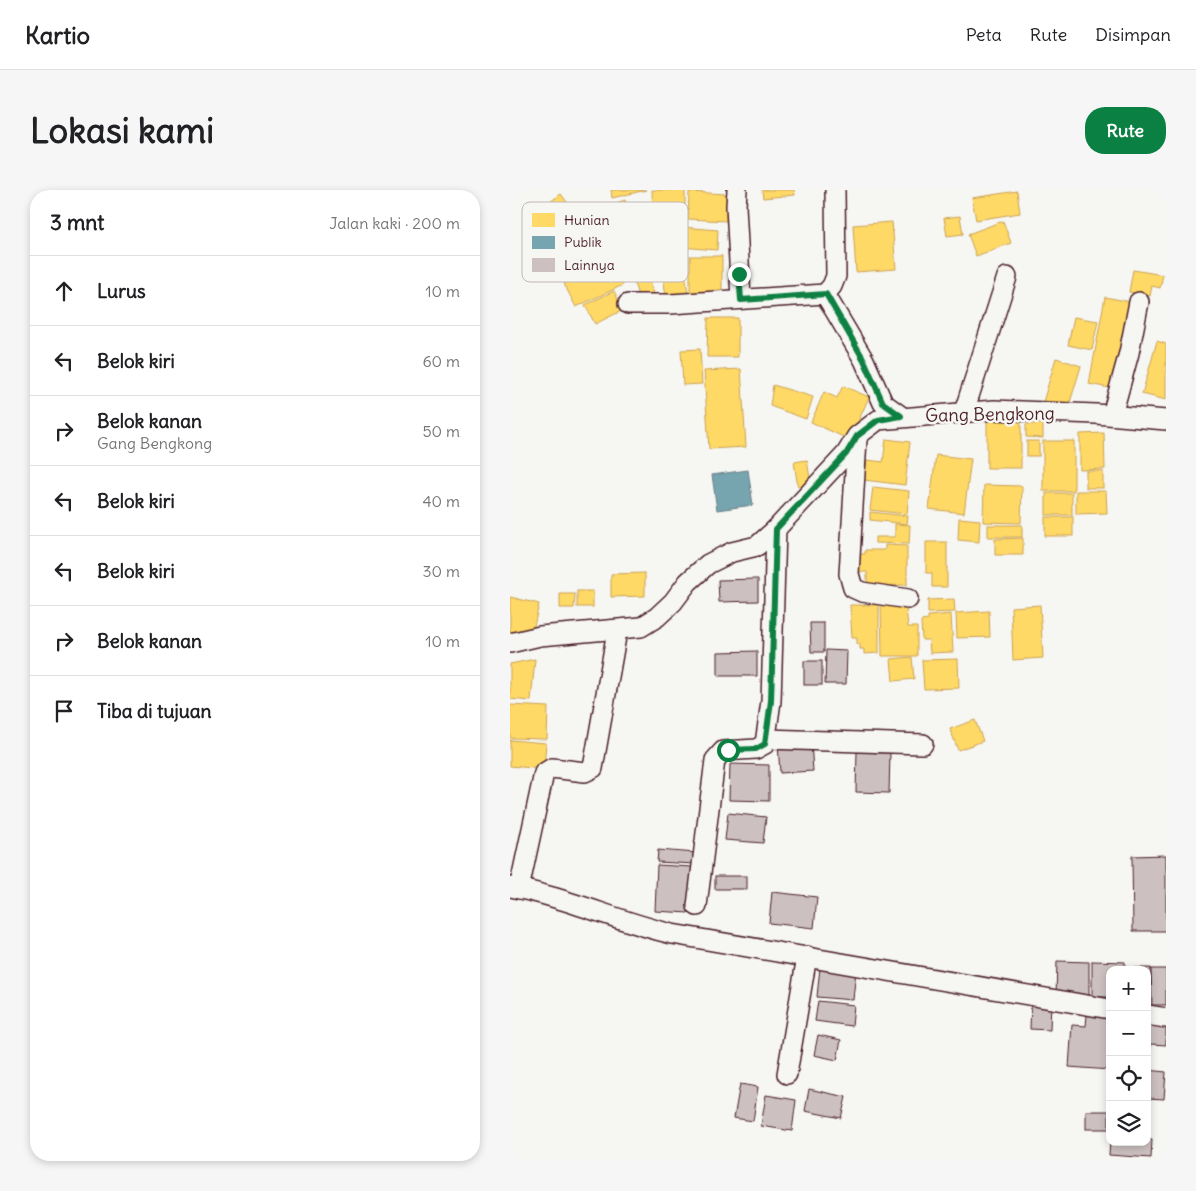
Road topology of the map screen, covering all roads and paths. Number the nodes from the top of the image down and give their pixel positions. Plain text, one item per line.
1 (737, 190) edge
2 (834, 190) edge
3 (1007, 277) dead end
4 (826, 294) junction
5 (741, 300) junction
6 (1139, 302) dead end
7 (628, 304) dead end
8 (964, 412) junction
9 (1112, 415) junction
10 (901, 416) junction
11 (1166, 420) edge
12 (857, 436) junction
13 (776, 529) junction
14 (908, 599) dead end
15 (617, 631) junction
16 (510, 643) edge
17 (766, 739) junction
18 (923, 744) dead end
19 (515, 888) edge
20 (697, 906) dead end
21 (807, 956) junction
22 (1106, 1008) edge
23 (1151, 1016) edge
24 (1166, 1018) edge
25 (787, 1074) dead end

1 - 5 street
2 - 4 street
3 - 8 street
4 - 5 street
4 - 10 street
5 - 7 street
6 - 9 street
8 - 9 street, Gang Bengkong
8 - 10 street, Gang Bengkong
9 - 11 street, Gang Bengkong
10 - 12 street, Gang Bengkong
12 - 13 street, Gang Bengkong
12 - 14 street
13 - 15 street, Gang Bengkong
13 - 17 street
15 - 16 street, Gang Bengkong
15 - 19 street
17 - 18 street
17 - 20 street
19 - 21 street
21 - 22 street
21 - 25 street
23 - 24 street

